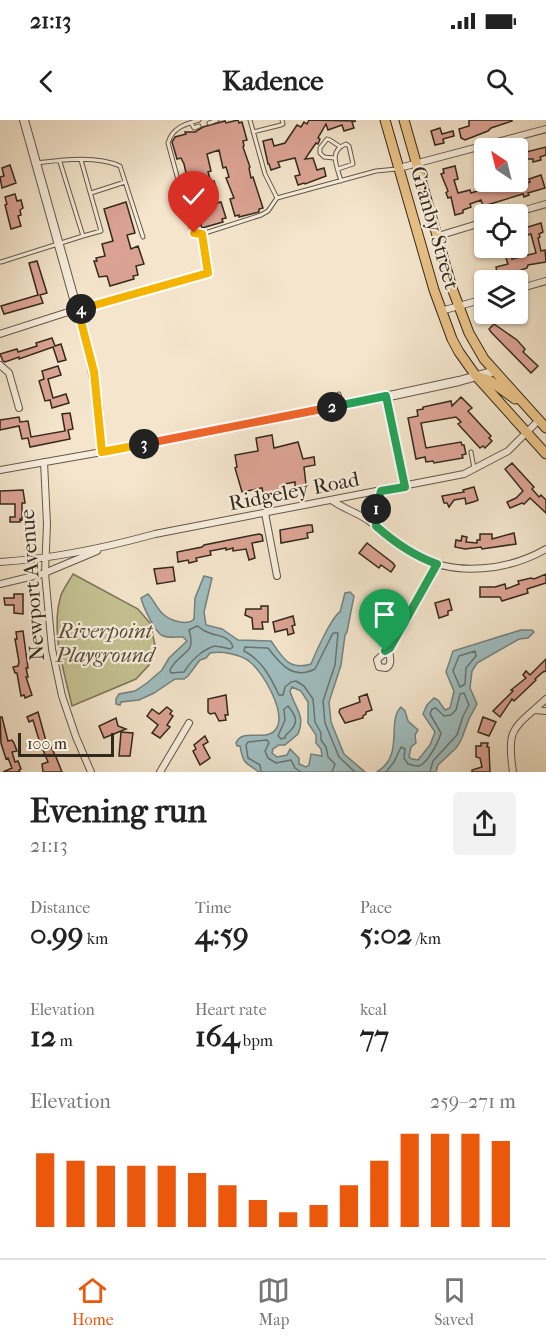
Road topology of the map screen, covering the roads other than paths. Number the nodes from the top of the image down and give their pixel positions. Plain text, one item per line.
1 (24, 120) edge
2 (199, 120) edge
3 (217, 120) edge
4 (250, 120) edge
5 (282, 120) edge
6 (385, 120) edge
7 (404, 120) edge
8 (190, 123) junction
9 (209, 123) dead end
10 (199, 126) dead end
11 (546, 129) edge
12 (254, 132) junction
13 (339, 146) junction
14 (334, 158) junction
15 (81, 160) junction
16 (60, 162) junction
17 (36, 163) junction
18 (416, 164) junction
19 (399, 168) junction
20 (338, 169) junction
21 (341, 181) junction
22 (125, 182) junction
23 (91, 193) junction
24 (277, 198) junction
25 (546, 204) edge
26 (528, 209) edge
27 (474, 225) edge
28 (202, 234) junction
29 (83, 236) junction
30 (438, 236) junction
31 (143, 237) dead end
32 (59, 245) junction
33 (1, 262) edge
34 (208, 273) joint
35 (546, 281) edge
36 (528, 286) edge
37 (474, 302) edge
38 (458, 308) junction
39 (78, 310) junction
40 (440, 311) junction
41 (0, 334) edge
42 (0, 365) edge
43 (495, 371) junction
44 (476, 376) junction
45 (339, 394) dead end
46 (386, 396) junction
47 (523, 402) junction
48 (342, 405) junction
49 (20, 408) dead end
50 (543, 424) edge
51 (527, 433) junction
52 (102, 452) junction
53 (471, 452) dead end
54 (546, 454) edge
55 (45, 462) junction
56 (474, 469) junction
57 (0, 470) edge
58 (405, 487) junction
59 (381, 491) junction
60 (333, 501) junction
61 (265, 513) junction
62 (376, 526) junction
63 (109, 546) junction
64 (546, 549) edge
65 (46, 558) junction
66 (0, 562) edge
67 (437, 564) junction
68 (45, 573) junction
69 (277, 576) dead end
70 (0, 584) edge
71 (390, 648) dead end
72 (546, 699) edge
73 (535, 710) junction
74 (546, 711) edge
75 (189, 723) dead end
76 (92, 772) edge
77 (160, 772) edge
78 (513, 772) edge

1 - 17 street
2 - 8 lane
3 - 9 lane
4 - 12 lane
5 - 12 lane
6 - 19 main road, Granby Street
7 - 18 main road, Granby Street
8 - 10 lane
8 - 28 lane
11 - 18 street
12 - 24 lane
13 - 14 lane
13 - 14 lane
13 - 20 lane
14 - 20 lane
15 - 16 lane
15 - 22 lane
15 - 23 lane
16 - 17 lane
16 - 29 lane
17 - 32 street
18 - 19 street
18 - 30 main road, Granby Street
19 - 21 lane
19 - 40 main road, Granby Street
20 - 21 lane
21 - 24 lane
22 - 23 lane
22 - 31 lane
23 - 29 lane
24 - 28 lane
25 - 26 street
27 - 30 street
28 - 34 lane
29 - 32 lane
30 - 38 main road, Granby Street
32 - 33 lane
32 - 39 street
34 - 39 street
35 - 36 street
37 - 38 street
38 - 40 street
38 - 43 main road, Granby Street
39 - 41 street
39 - 52 street
40 - 44 main road, Granby Street
42 - 49 street
43 - 44 street
43 - 47 main road, Granby Street
44 - 46 street
44 - 47 main road
44 - 51 main road, Granby Street
45 - 48 lane
46 - 48 street
46 - 58 lane
47 - 50 main road, Granby Street
48 - 52 street
50 - 51 street, Ridgeley Road
51 - 54 main road, Granby Street
51 - 56 street, Ridgeley Road
52 - 55 street
53 - 56 lane
55 - 57 street
55 - 65 street, Newport Avenue
56 - 58 street, Ridgeley Road
58 - 59 street, Ridgeley Road
59 - 60 street, Ridgeley Road
59 - 62 street
60 - 61 street, Ridgeley Road
60 - 62 street
61 - 63 street, Ridgeley Road
61 - 69 street
62 - 67 street
63 - 65 street, Ridgeley Road
63 - 68 street, Ridgeley Road
64 - 67 street
65 - 66 street, Ridgeley Road
65 - 68 street, Newport Avenue
67 - 71 street
68 - 70 street, Ridgeley Road
68 - 76 street, Newport Avenue
72 - 73 street
73 - 74 street
73 - 78 street
75 - 77 street

